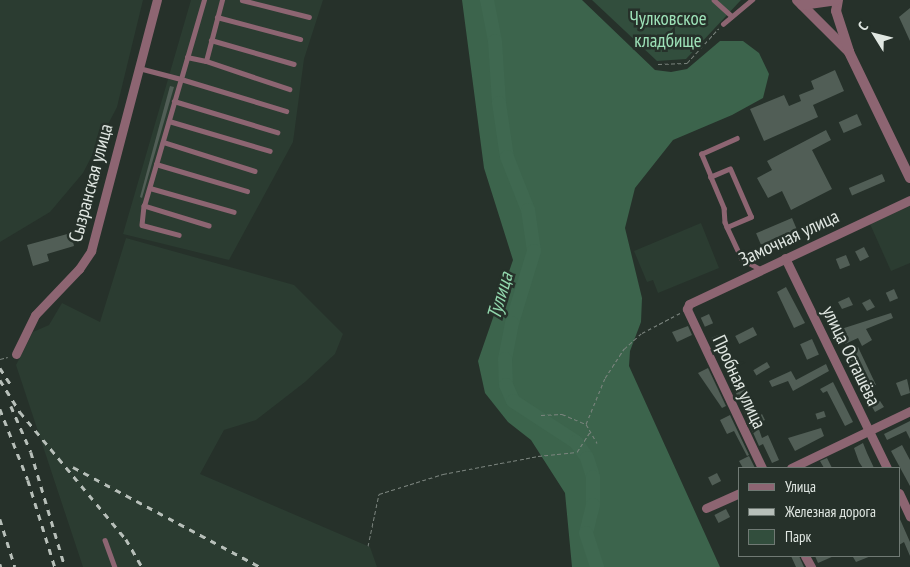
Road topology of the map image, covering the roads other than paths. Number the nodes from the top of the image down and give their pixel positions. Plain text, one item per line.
1 (157, 0) edge
2 (204, 0) edge
3 (222, 0) edge
4 (242, 0) edge
5 (714, 0) edge
6 (752, 0) edge
7 (837, 0) edge
8 (799, 2) edge
9 (732, 16) junction
10 (217, 17) junction
11 (309, 17) dead end
12 (723, 24) road end
13 (300, 39) dead end
14 (211, 40) junction
15 (849, 52) junction
16 (187, 56) junction
17 (206, 61) junction
18 (294, 64) dead end
19 (137, 68) junction
20 (181, 79) junction
21 (289, 89) dead end
22 (174, 101) junction
23 (286, 111) dead end
24 (169, 121) junction
25 (277, 132) dead end
26 (737, 138) dead end
27 (163, 142) junction
28 (270, 151) dead end
29 (156, 164) junction
30 (255, 171) dead end
31 (711, 177) junction
32 (910, 178) edge
33 (150, 188) junction
34 (247, 191) dead end
35 (910, 200) edge
36 (144, 206) junction
37 (234, 212) dead end
38 (209, 226) dead end
39 (727, 227) junction
40 (179, 235) dead end
41 (785, 258) junction
42 (760, 269) junction
43 (687, 309) joint
44 (16, 354) dead end
45 (910, 411) edge
46 (869, 430) junction
47 (762, 467) edge
48 (793, 467) edge
49 (887, 467) edge
50 (738, 493) edge
51 (900, 495) edge
52 (706, 508) dead end
53 (910, 517) edge
54 (105, 540) dead end
55 (114, 567) edge

1 - 19 street, Сызранская улица
2 - 16 lane
3 - 10 lane
4 - 11 lane
5 - 9 lane
6 - 9 lane
7 - 8 street
7 - 15 street
8 - 15 street
9 - 12 lane
10 - 13 lane
10 - 14 lane
14 - 17 lane
14 - 18 lane
15 - 32 street
16 - 17 lane
16 - 20 lane
17 - 21 lane
19 - 20 lane
19 - 44 street, Сызранская улица
20 - 22 lane
20 - 23 lane
22 - 24 lane
22 - 25 lane
24 - 27 lane
24 - 28 lane
26 - 31 lane
27 - 29 lane
27 - 30 lane
29 - 33 lane
29 - 34 lane
31 - 39 lane
31 - 39 lane
33 - 36 lane
33 - 37 lane
35 - 41 street, Замочная улица
36 - 38 lane
36 - 40 lane
39 - 42 lane
41 - 42 street, Замочная улица
41 - 46 street, улица Осташёва
42 - 43 street, Замочная улица
43 - 47 street, Пробная улица
45 - 46 street
46 - 48 street
46 - 49 street, улица Осташёва
50 - 52 street
51 - 53 street
54 - 55 lane

